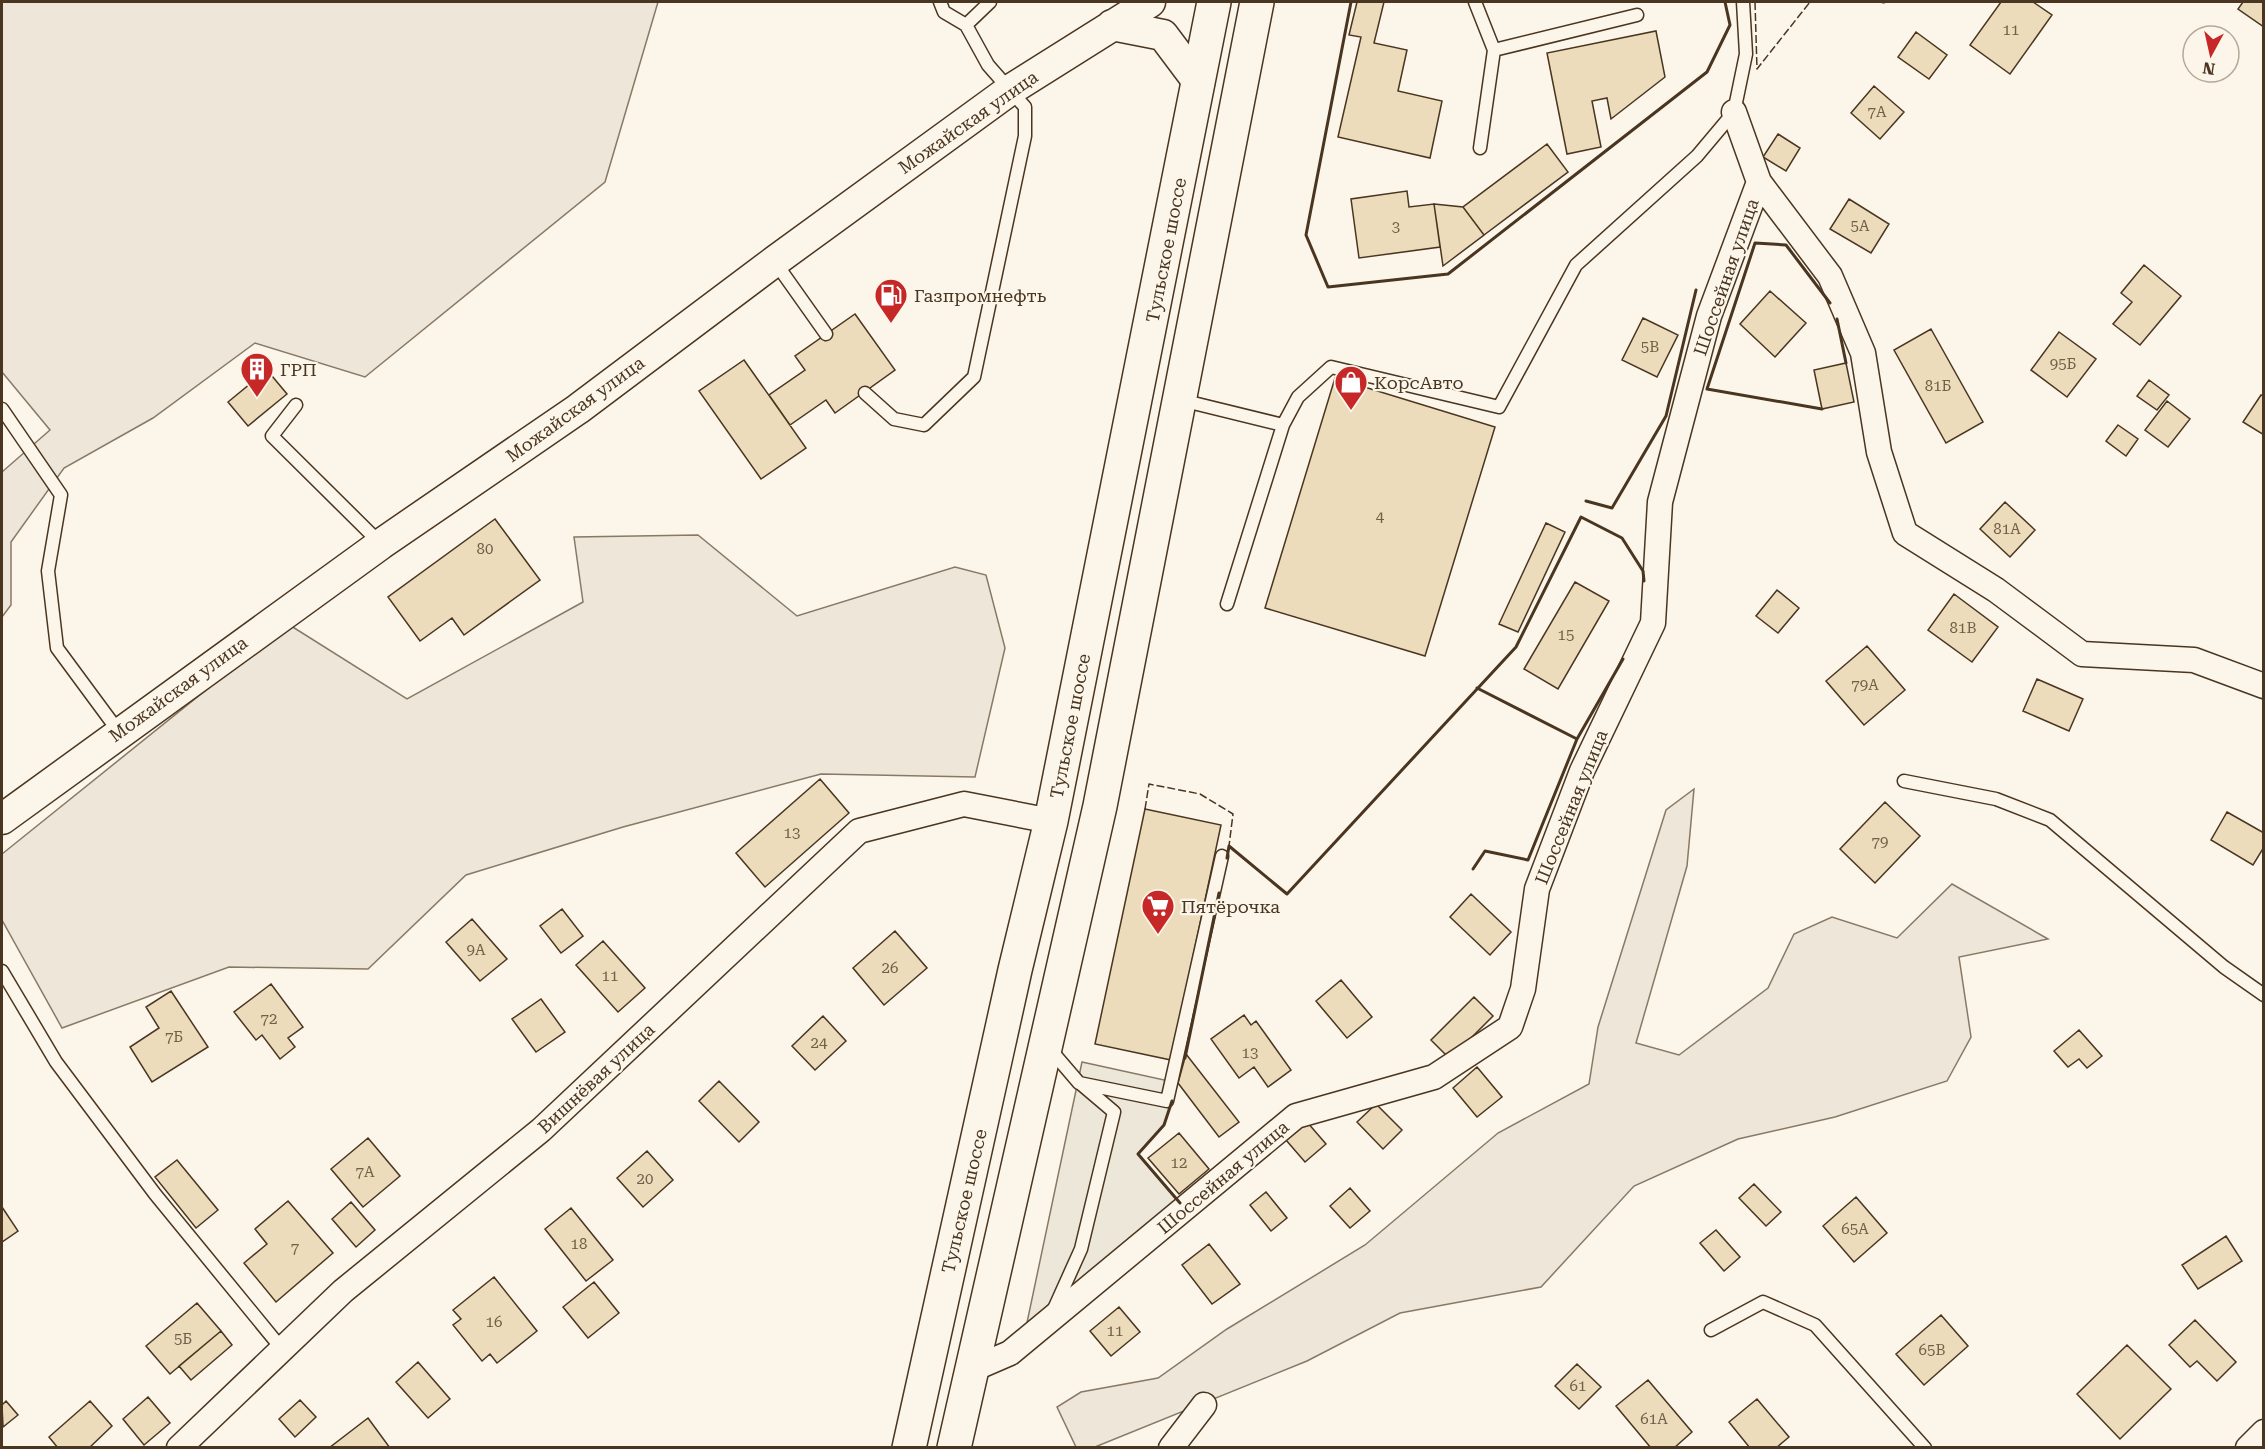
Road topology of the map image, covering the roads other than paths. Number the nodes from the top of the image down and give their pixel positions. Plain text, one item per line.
1 (940, 2) edge
2 (990, 2) edge
3 (1150, 2) edge
4 (1214, 2) edge
5 (1257, 2) edge
6 (1475, 2) edge
7 (1743, 2) edge
8 (1637, 15) dead end
9 (966, 25) junction
10 (1112, 25) junction
11 (1494, 50) junction
12 (1199, 83) junction
13 (1010, 90) junction
14 (1734, 112) junction
15 (1480, 148) dead end
16 (1760, 182) junction
17 (775, 261) junction
18 (826, 334) dead end
19 (865, 393) dead end
20 (1180, 400) junction
21 (296, 405) dead end
22 (2, 409) edge
23 (1283, 426) junction
24 (381, 544) junction
25 (1227, 604) dead end
26 (2264, 686) edge
27 (119, 732) junction
28 (1904, 781) dead end
29 (2, 819) edge
30 (1051, 821) junction
31 (1221, 856) dead end
32 (2, 971) edge
33 (2264, 995) edge
34 (1046, 1045) junction
35 (1079, 1083) junction
36 (1049, 1321) junction
37 (1712, 1329) dead end
38 (282, 1349) junction
39 (973, 1369) junction
40 (1204, 1405) dead end
41 (2264, 1432) edge
42 (179, 1448) edge
43 (909, 1448) edge
44 (954, 1448) edge
45 (1171, 1448) edge
46 (1925, 1448) edge
47 (2248, 1448) edge

1 - 9 lane
2 - 9 lane
3 - 10 street, Можайская улица
4 - 12 main road, Тульское шоссе
5 - 20 main road
6 - 11 lane
7 - 14 lane
8 - 11 lane
9 - 13 lane
10 - 12 street
10 - 13 street, Можайская улица
11 - 15 lane
12 - 30 main road, Тульское шоссе
13 - 17 street, Можайская улица
13 - 19 lane
14 - 16 street
14 - 23 lane
16 - 26 street
16 - 36 street, Шоссейная улица
17 - 18 lane
17 - 24 street, Можайская улица
20 - 23 lane
20 - 34 main road
21 - 24 lane
22 - 27 lane
23 - 25 lane
24 - 27 street, Можайская улица
27 - 29 street, Можайская улица
28 - 33 lane
30 - 38 street, Вишнёвая улица
30 - 43 main road, Тульское шоссе
31 - 35 lane
32 - 38 lane
34 - 35 lane
34 - 39 main road
35 - 36 lane
36 - 39 street, Шоссейная улица
37 - 46 lane
38 - 42 street, Вишнёвая улица
39 - 44 main road
40 - 45 street
41 - 47 street

